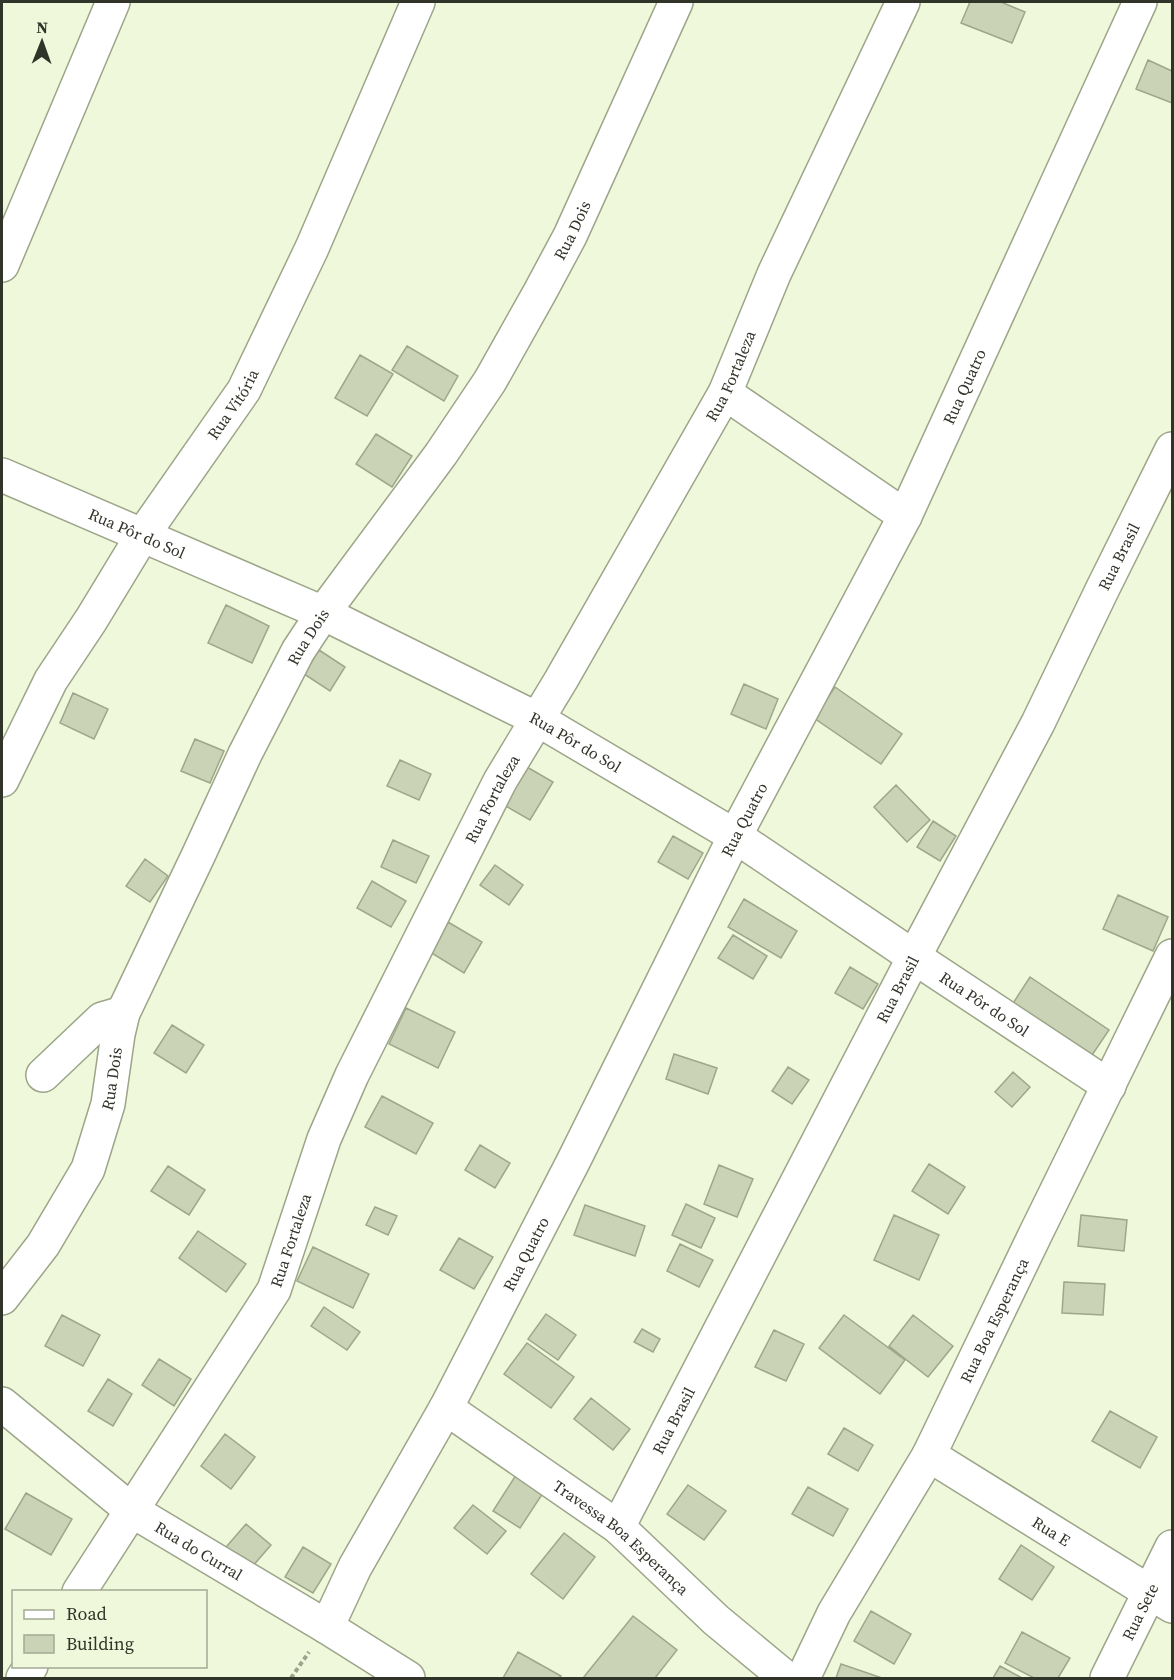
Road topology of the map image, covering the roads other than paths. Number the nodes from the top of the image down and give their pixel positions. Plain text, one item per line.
1 (113, 2) edge
2 (418, 2) edge
3 (675, 2) edge
4 (903, 2) edge
5 (1140, 2) edge
6 (2, 265) edge
7 (725, 393) junction
8 (1173, 449) edge
9 (2, 475) edge
10 (905, 516) junction
11 (142, 536) junction
12 (323, 614) junction
13 (537, 719) junction
14 (2, 780) edge
15 (735, 836) junction
16 (1173, 956) edge
17 (914, 957) junction
18 (123, 1013) junction
19 (43, 1075) dead end
20 (1109, 1086) junction
21 (2, 1298) edge
22 (2, 1404) edge
23 (446, 1408) junction
24 (929, 1455) junction
25 (131, 1510) junction
26 (618, 1527) junction
27 (1173, 1546) edge
28 (80, 1590) edge
29 (1161, 1599) edge
30 (327, 1626) junction
31 (408, 1678) edge
32 (786, 1678) edge
33 (803, 1678) edge
34 (1107, 1678) edge

1 - 6 street
2 - 11 street, Rua Vitória
3 - 12 street, Rua Dois
4 - 7 street, Rua Fortaleza
5 - 10 street, Rua Quatro
7 - 10 street
7 - 13 street, Rua Fortaleza
8 - 17 street, Rua Brasil
9 - 11 street, Rua Pôr do Sol
10 - 15 street, Rua Quatro
11 - 12 street, Rua Pôr do Sol
11 - 14 street, Rua Vitória
12 - 13 street, Rua Pôr do Sol
12 - 18 street, Rua Dois
13 - 15 street, Rua Pôr do Sol
13 - 25 street, Rua Fortaleza
15 - 17 street, Rua Pôr do Sol
15 - 23 street, Rua Quatro
16 - 20 street, Rua Boa Esperança
17 - 20 street, Rua Pôr do Sol
17 - 26 street, Rua Brasil
18 - 19 street
18 - 21 street, Rua Dois
20 - 24 street, Rua Boa Esperança
22 - 25 street, Rua do Curral
23 - 26 street, Travessa Boa Esperança
23 - 30 street, Rua Quatro
24 - 29 street, Rua E
24 - 33 street, Rua Boa Esperança
25 - 28 street, Rua Fortaleza
25 - 30 street, Rua do Curral
26 - 32 street, Travessa Boa Esperança
27 - 29 street, Rua Sete
29 - 34 street, Rua Sete
30 - 31 street, Rua do Curral

